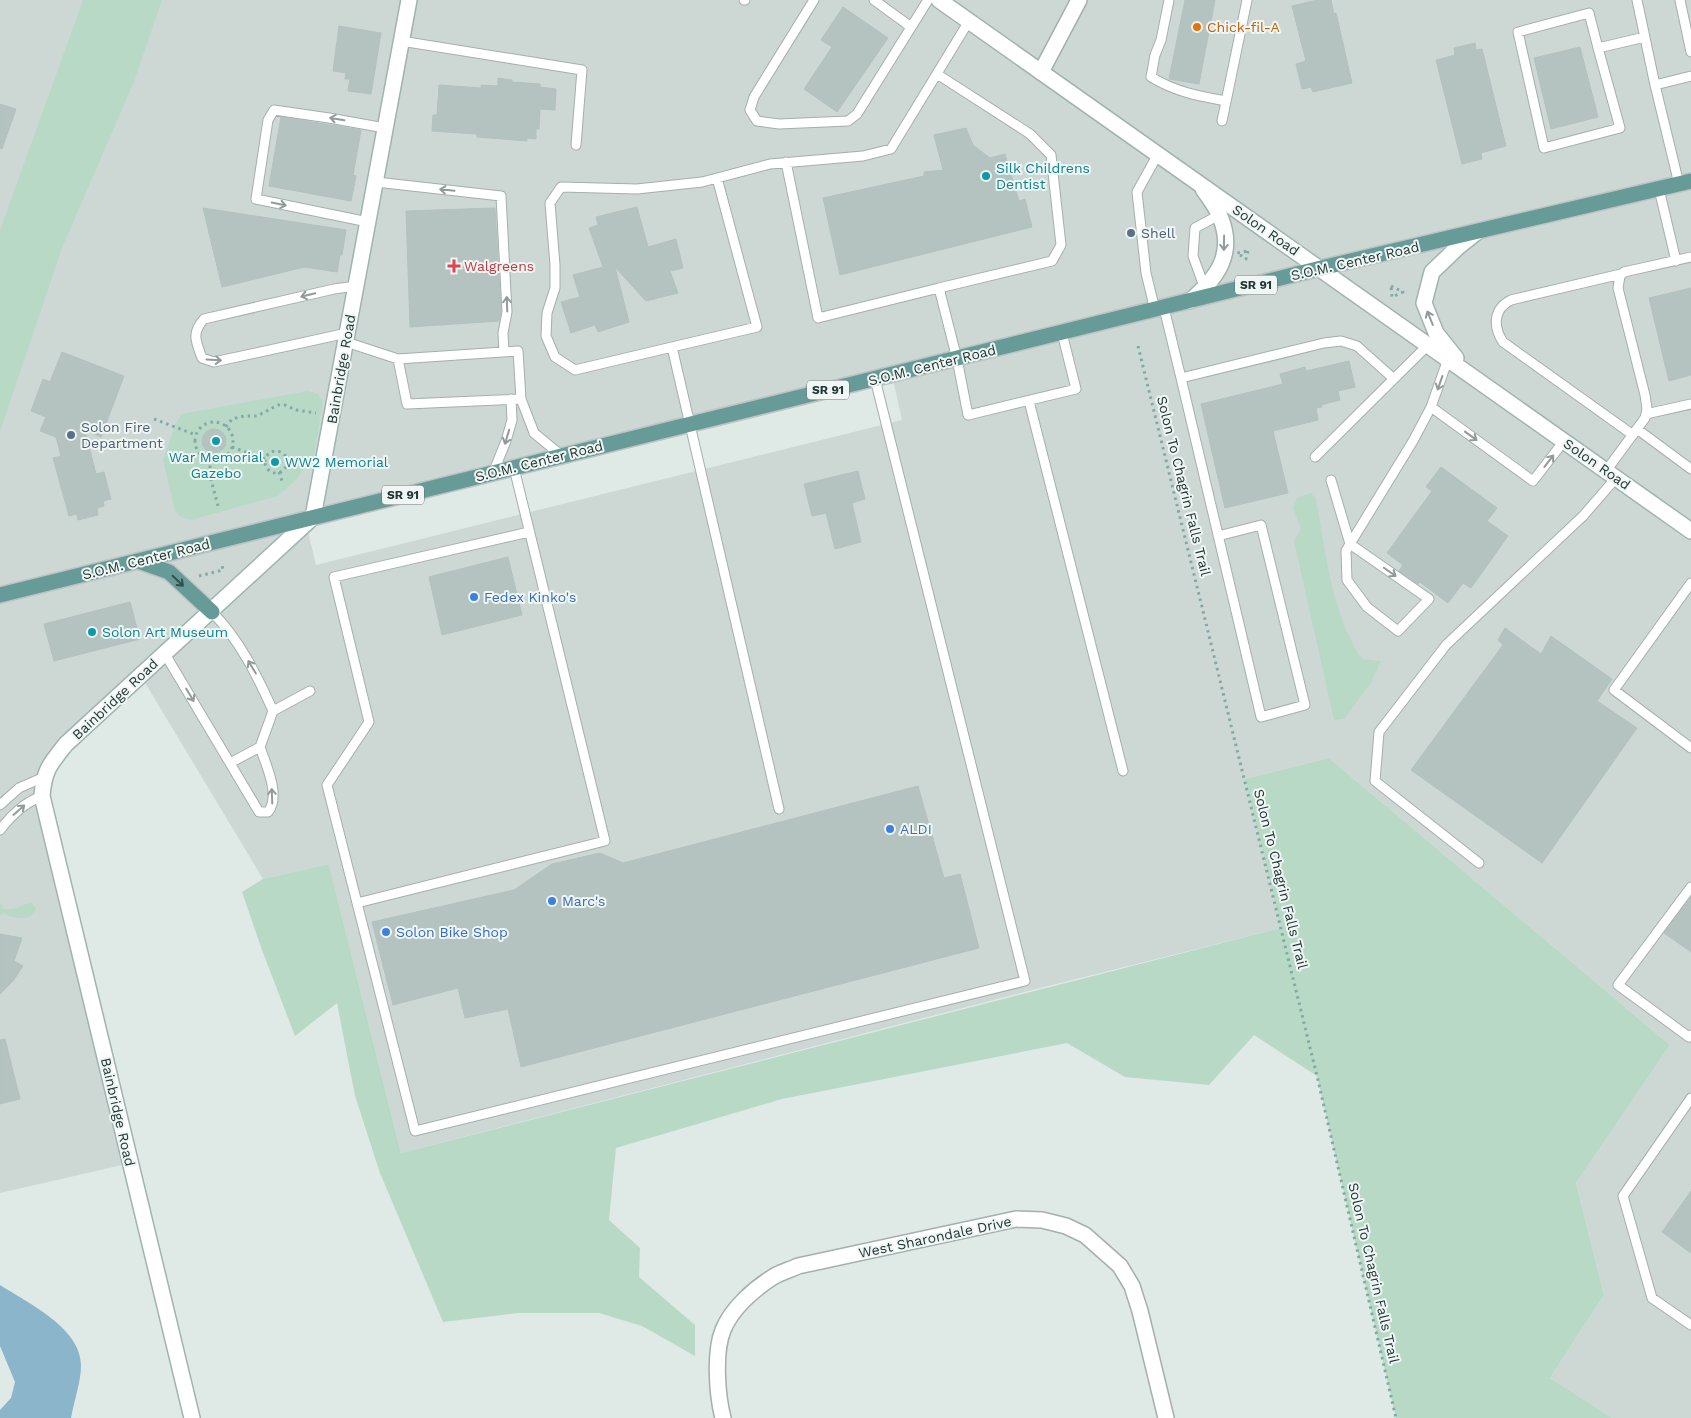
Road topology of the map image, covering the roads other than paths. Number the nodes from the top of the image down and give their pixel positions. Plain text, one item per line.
1 (409, 0) edge
2 (814, 0) edge
3 (874, 0) edge
4 (928, 0) edge
5 (939, 0) edge
6 (1079, 0) edge
7 (1169, 0) edge
8 (1247, 0) edge
9 (1637, 0) edge
10 (1680, 0) edge
11 (969, 21) junction
12 (911, 27) junction
13 (1645, 37) junction
14 (401, 41) junction
15 (1598, 48) junction
16 (1691, 52) edge
17 (1041, 72) junction
18 (937, 74) junction
19 (1691, 76) edge
20 (1654, 85) junction
21 (1226, 101) junction
22 (1222, 121) dead end
23 (385, 128) junction
24 (576, 145) dead end
25 (1158, 154) junction
26 (786, 162) junction
27 (717, 178) junction
28 (376, 182) junction
29 (1200, 183) junction
30 (1685, 183) edge
31 (1659, 189) junction
32 (1219, 215) junction
33 (368, 222) junction
34 (1477, 232) junction
35 (1691, 257) edge
36 (1676, 261) junction
37 (1321, 268) junction
38 (1621, 274) junction
39 (356, 286) junction
40 (939, 288) junction
41 (1204, 288) junction
42 (1190, 301) junction
43 (1160, 309) junction
44 (1062, 332) junction
45 (346, 338) junction
46 (1428, 344) junction
47 (672, 347) junction
48 (504, 352) junction
49 (957, 358) junction
50 (398, 359) junction
51 (1448, 359) junction
52 (1468, 372) junction
53 (1181, 378) junction
54 (875, 379) junction
55 (1394, 379) junction
56 (516, 399) junction
57 (1029, 401) junction
58 (1691, 404) edge
59 (1431, 407) junction
60 (1646, 414) junction
61 (689, 424) junction
62 (1635, 432) junction
63 (1564, 441) junction
64 (562, 456) junction
65 (1315, 457) dead end
66 (514, 468) junction
67 (1691, 469) edge
68 (493, 473) junction
69 (1611, 474) junction
70 (1331, 480) dead end
71 (313, 517) junction
72 (1691, 531) edge
73 (529, 532) junction
74 (1218, 536) junction
75 (1350, 544) junction
76 (138, 561) junction
77 (1691, 583) edge
78 (0, 595) edge
79 (212, 612) junction
80 (165, 654) junction
81 (310, 691) dead end
82 (273, 711) junction
83 (260, 747) junction
84 (1691, 748) edge
85 (230, 763) junction
86 (1123, 771) dead end
87 (44, 777) junction
88 (42, 796) junction
89 (0, 805) edge
90 (779, 809) dead end
91 (0, 830) edge
92 (1479, 863) dead end
93 (1691, 887) edge
94 (357, 903) junction
95 (1691, 1035) edge
96 (1691, 1098) edge
97 (1691, 1326) edge
98 (192, 1418) edge
99 (722, 1418) edge
100 (1166, 1418) edge

1 - 14 street, Bainbridge Road
2 - 12 lane
3 - 12 lane
4 - 12 lane
5 - 11 street, Solon Road
6 - 17 street
7 - 21 lane
8 - 21 lane
9 - 13 lane
10 - 16 lane
11 - 17 street, Solon Road
11 - 18 lane
13 - 15 lane
13 - 20 lane
14 - 23 street, Bainbridge Road
14 - 24 lane
15 - 15 lane
17 - 25 street, Solon Road
18 - 26 lane
18 - 40 lane
19 - 20 lane
20 - 30 lane
21 - 22 lane
23 - 28 street, Bainbridge Road
23 -> 33 lane
25 - 29 street, Solon Road
25 - 43 lane
26 - 27 lane
26 - 40 lane
27 - 47 lane
27 - 47 lane
28 - 33 street, Bainbridge Road
48 -> 28 lane
29 - 32 street
29 - 37 street, Solon Road
30 - 31 main road, S.O.M. Center Road / SR 91
31 - 34 main road, S.O.M. Center Road / SR 91
31 - 36 lane
32 -> 41 street
32 - 41 lane
33 - 39 street, Bainbridge Road
34 - 37 main road, S.O.M. Center Road / SR 91
52 -> 34 street
35 - 36 lane
36 - 38 lane
37 - 42 main road, S.O.M. Center Road / SR 91
37 - 46 street, Solon Road
38 - 60 lane
38 - 62 lane
39 - 45 street, Bainbridge Road
39 -> 45 lane
40 - 49 lane
41 - 42 street
42 - 43 main road, S.O.M. Center Road / SR 91
43 - 44 main road, S.O.M. Center Road / SR 91
43 - 53 lane
44 - 49 main road, S.O.M. Center Road / SR 91
44 - 57 lane
45 - 50 lane
45 - 71 street, Bainbridge Road
46 - 51 street, Solon Road
46 - 55 lane
47 - 61 lane
48 - 50 lane
48 - 56 lane
49 - 54 main road, S.O.M. Center Road / SR 91
49 - 57 lane
50 - 56 lane
51 - 52 street, Solon Road
51 -> 59 lane
52 - 63 street, Solon Road
53 - 55 lane
53 - 74 lane
54 - 61 main road, S.O.M. Center Road / SR 91
54 - 94 lane
55 - 65 lane
56 - 64 lane
56 -> 68 lane
57 - 86 lane
58 - 60 lane
59 -> 63 lane
59 - 75 lane
60 - 62 lane
61 - 64 main road, S.O.M. Center Road / SR 91
61 - 90 lane
62 - 67 lane
62 - 69 lane
63 - 69 street, Solon Road
64 - 66 main road, S.O.M. Center Road / SR 91
66 - 68 main road, S.O.M. Center Road / SR 91
66 - 73 lane
68 - 71 main road, S.O.M. Center Road / SR 91
69 - 72 street, Solon Road
69 - 92 lane
70 - 75 lane
71 - 76 main road, S.O.M. Center Road / SR 91
71 - 79 street, Bainbridge Road
73 - 94 lane
73 - 94 lane
74 - 74 lane
75 -> 75 lane
76 - 78 main road, S.O.M. Center Road / SR 91
76 -> 79 main road
77 - 84 lane
79 - 80 street, Bainbridge Road
82 -> 79 lane
80 -> 85 lane
80 - 87 street, Bainbridge Road
81 - 82 lane
82 - 83 lane
83 - 85 lane
85 -> 83 lane
87 - 88 street, Bainbridge Road
87 - 89 lane
91 -> 88 lane
88 - 98 street, Bainbridge Road
93 - 95 lane
96 - 97 lane
99 - 100 street, West Sharondale Drive

